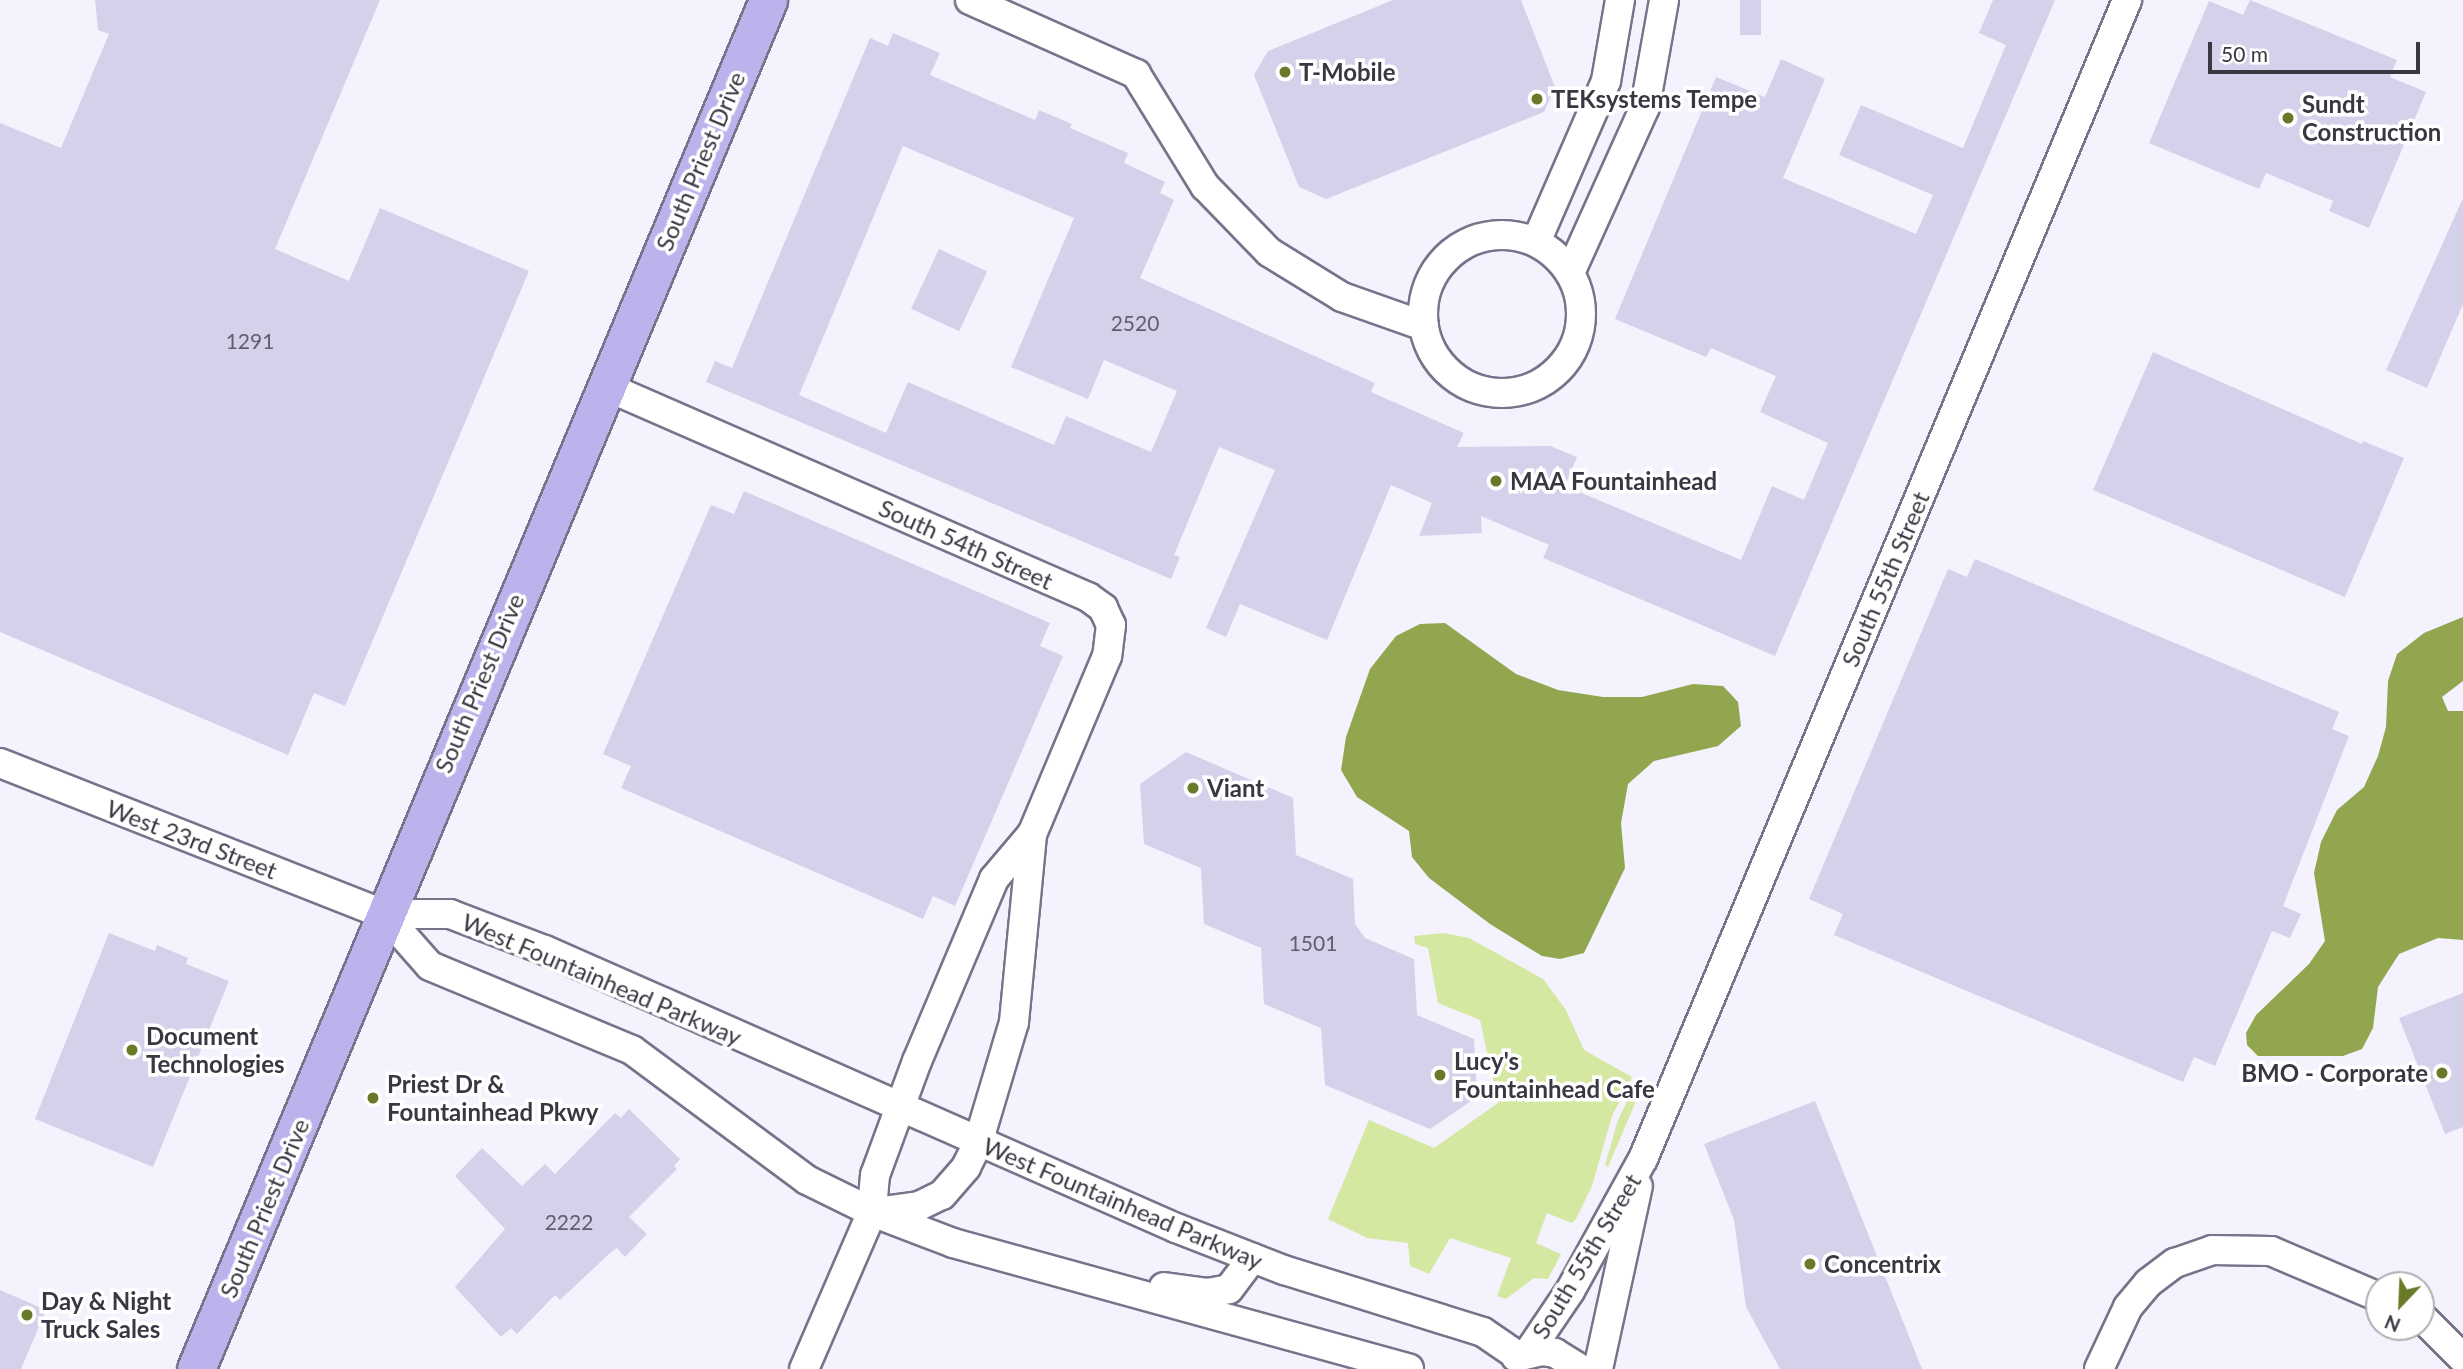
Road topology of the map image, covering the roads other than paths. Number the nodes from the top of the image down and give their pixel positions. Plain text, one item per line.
1 (768, 0) edge
2 (970, 0) edge
3 (1620, 0) edge
4 (1664, 0) edge
5 (2127, 0) edge
6 (1536, 242) junction
7 (1570, 273) junction
8 (1424, 326) junction
9 (605, 386) junction
10 (0, 763) edge
11 (1032, 834) junction
12 (384, 914) junction
13 (902, 1109) junction
14 (978, 1143) junction
15 (1643, 1159) junction
16 (872, 1212) junction
17 (1252, 1258) junction
18 (1115, 1289) junction
19 (2365, 1291) edge
20 (2435, 1328) edge
21 (1516, 1359) edge
22 (2463, 1359) edge
23 (196, 1369) edge
24 (804, 1369) edge
25 (1409, 1369) edge
26 (1581, 1369) edge
27 (1598, 1369) edge
28 (2099, 1369) edge

1 - 9 main road, South Priest Drive
2 - 8 street
3 - 6 street
4 - 7 street
5 - 15 street, South 55th Street
6 - 7 street
6 - 8 street
7 - 8 street
9 - 11 street, South 54th Street
9 - 12 main road, South Priest Drive
10 - 12 street, West 23rd Street
11 - 13 street, South 54th Street
11 - 14 street, South 54th Street
12 - 13 street, West Fountainhead Parkway
12 - 16 street
12 - 23 main road, South Priest Drive
13 - 14 street, West Fountainhead Parkway
13 - 16 street, South 54th Street
14 - 16 street, South 54th Street
14 - 17 street, West Fountainhead Parkway
15 - 21 street, South 55th Street
15 - 27 street, South 55th Street
16 - 18 street
16 - 24 street
17 - 18 street
17 - 21 street, West Fountainhead Parkway
18 - 25 street
19 - 28 street
20 - 22 street
21 - 26 street

